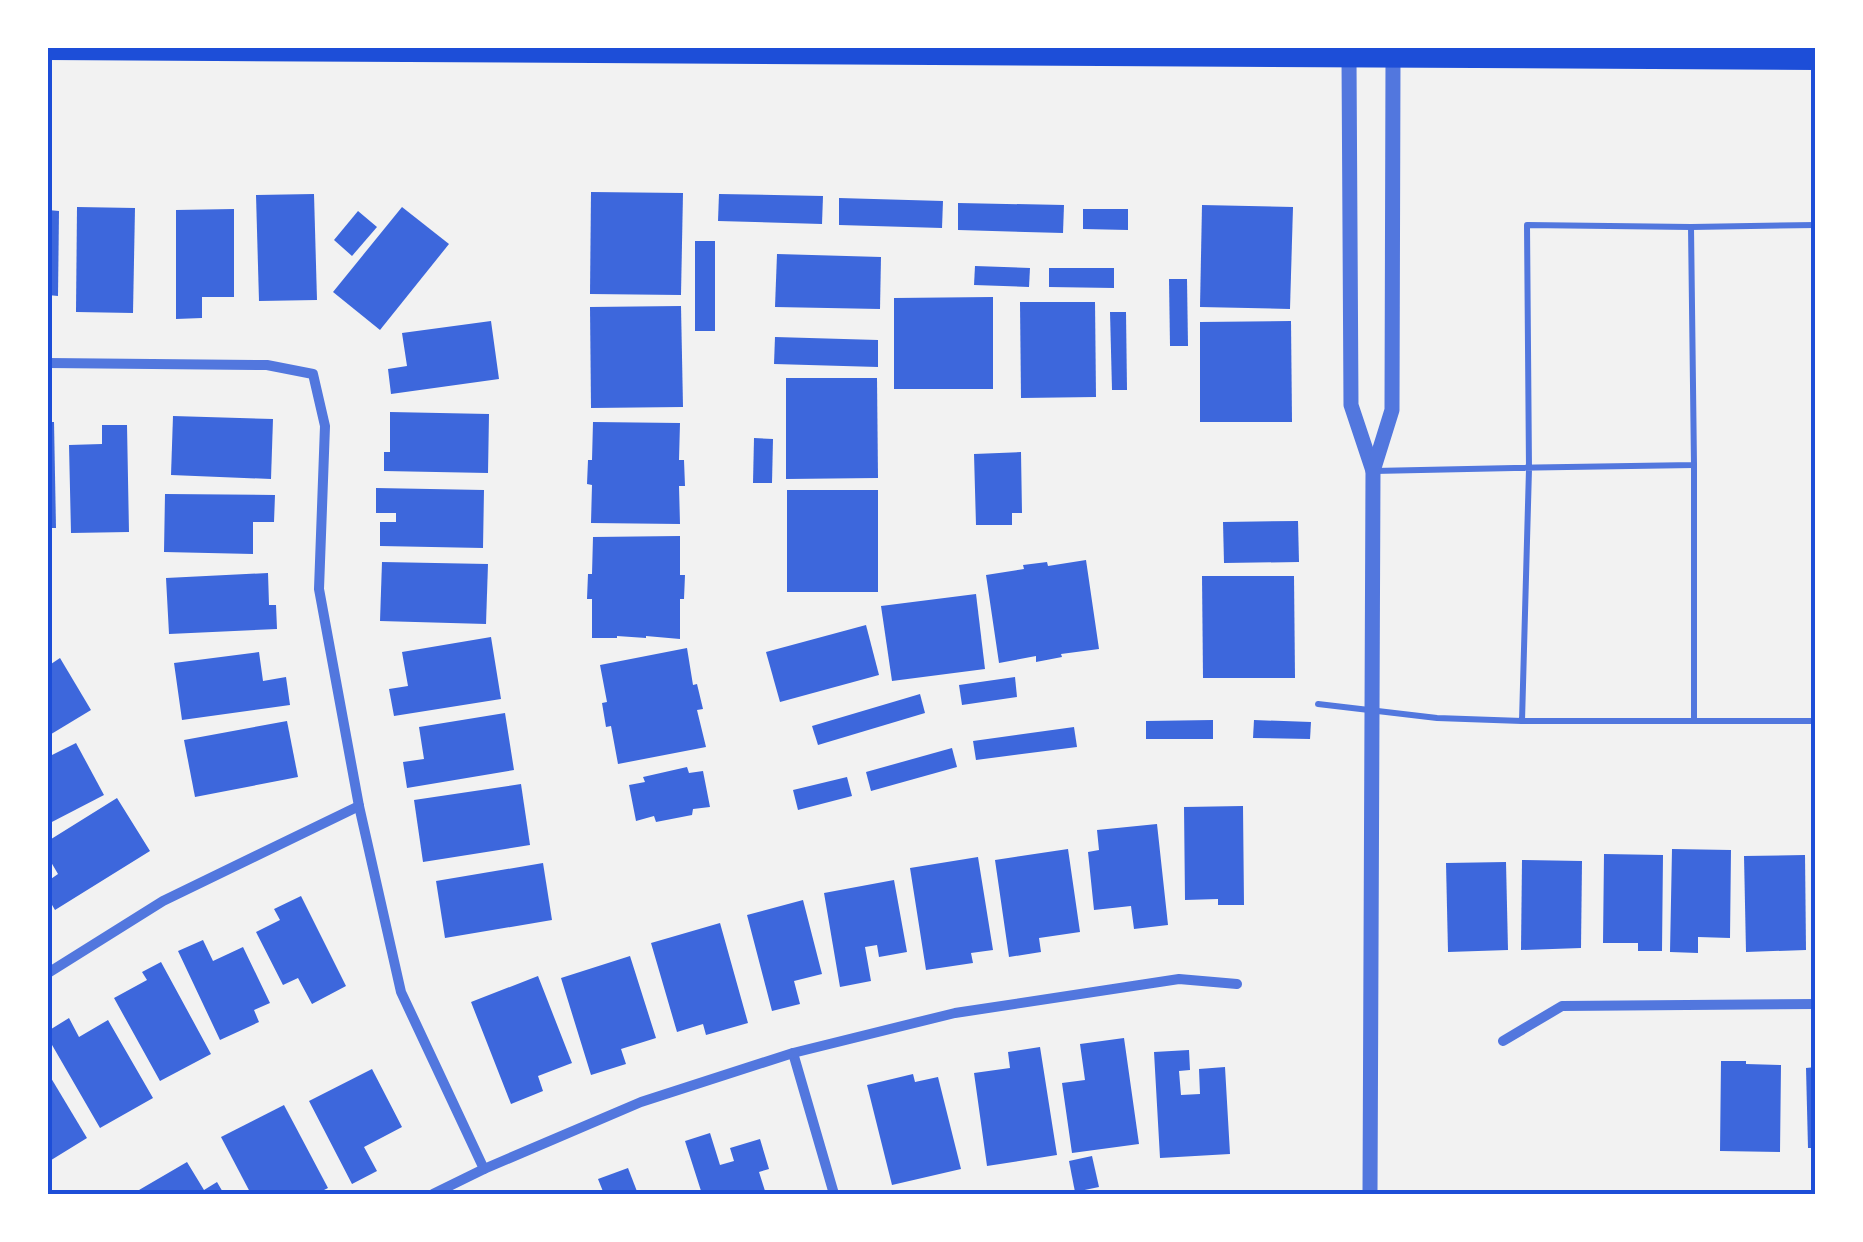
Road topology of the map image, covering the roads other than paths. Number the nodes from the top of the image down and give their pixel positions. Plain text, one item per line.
1 (48, 50) edge
2 (1351, 53) edge
3 (1392, 53) edge
4 (1816, 60) edge
5 (1816, 225) edge
6 (1691, 227) junction
7 (48, 363) edge
8 (1694, 465) junction
9 (1529, 469) junction
10 (1373, 471) junction
11 (1318, 704) dead end
12 (1372, 711) junction
13 (1694, 720) junction
14 (1522, 721) junction
15 (1816, 721) edge
16 (359, 806) junction
17 (48, 973) edge
18 (1237, 984) dead end
19 (1816, 1004) edge
20 (1503, 1040) dead end
21 (794, 1053) junction
22 (484, 1169) junction
23 (433, 1194) edge
24 (834, 1194) edge
25 (1370, 1194) edge

1 - 2 main road
2 - 3 main road
2 - 10 street
3 - 4 main road
3 - 10 street
5 - 6 lane
6 - 8 lane
6 - 9 lane
7 - 16 street
8 - 9 lane
8 - 13 lane
9 - 10 lane
9 - 14 lane
10 - 12 street
11 - 12 lane
12 - 14 lane
12 - 25 street
13 - 14 lane
13 - 15 lane
16 - 17 street
16 - 22 street
18 - 21 street
19 - 20 street
21 - 22 street
21 - 24 street
22 - 23 street

